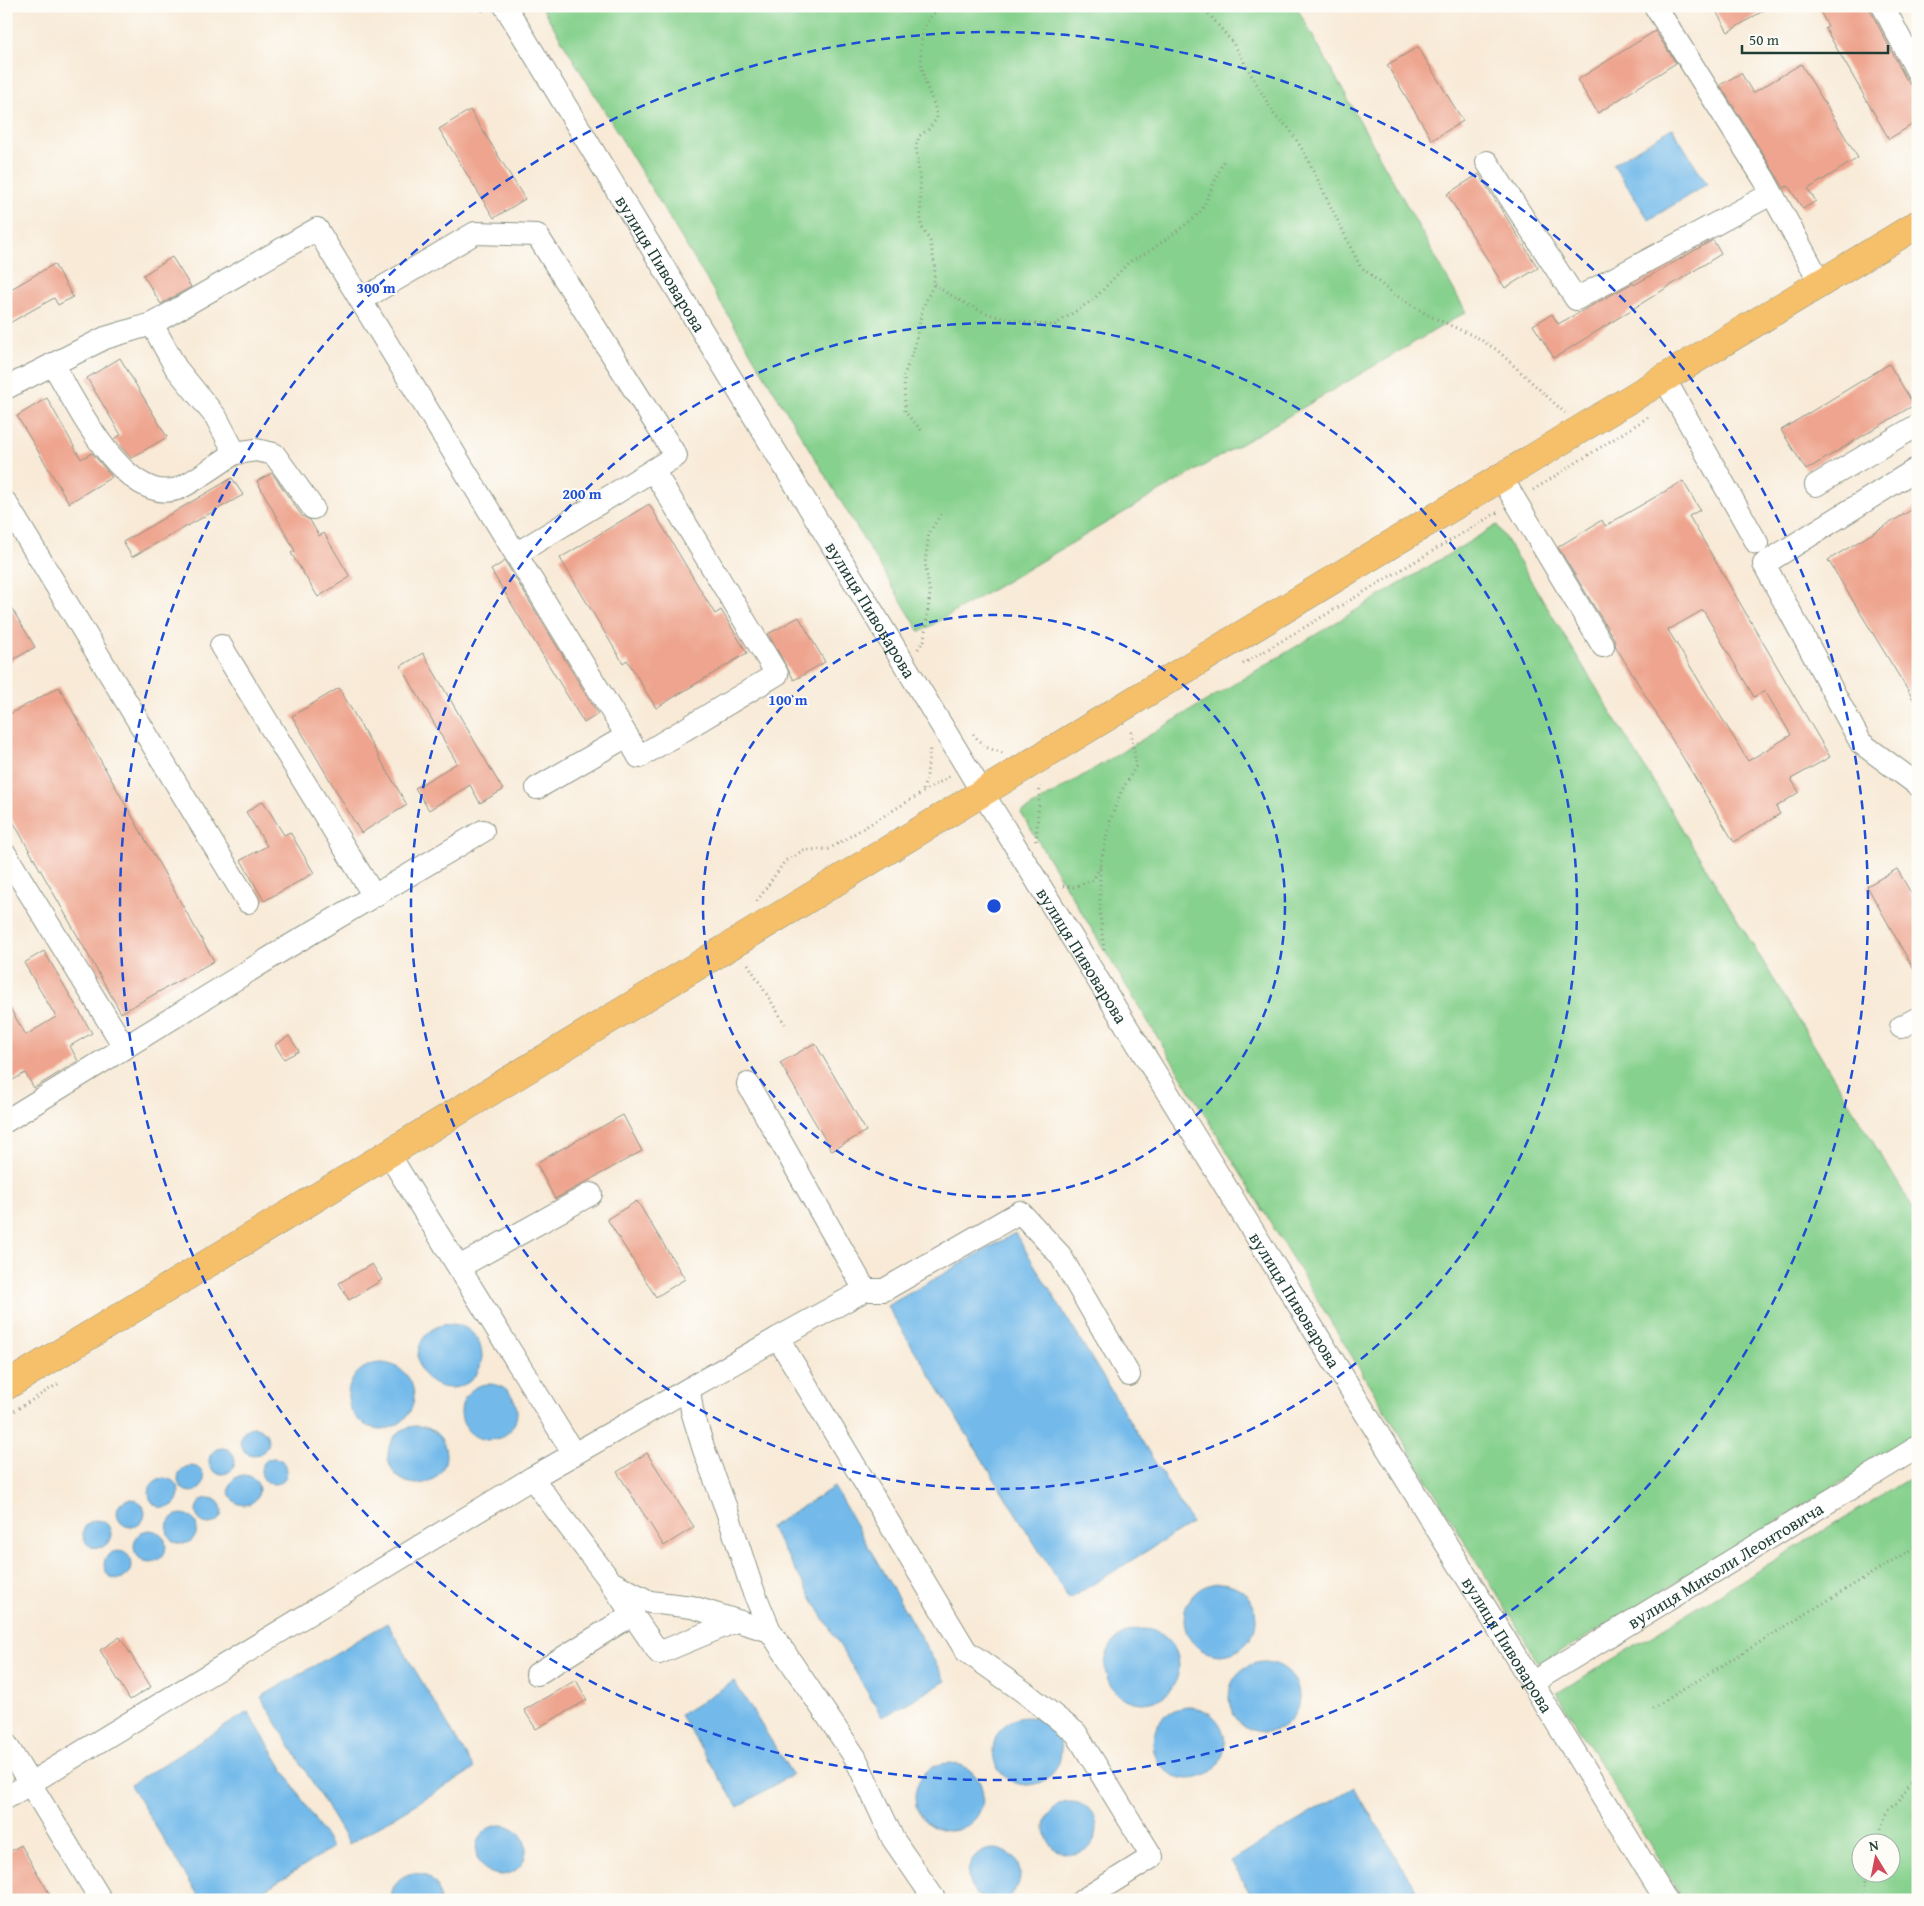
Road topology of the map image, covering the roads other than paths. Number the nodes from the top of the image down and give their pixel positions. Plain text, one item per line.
1 (505, 6) edge
2 (1655, 6) edge
3 (1883, 6) edge
4 (1918, 73) edge
5 (1487, 162) dead end
6 (1771, 194) junction
7 (1918, 224) edge
8 (1821, 284) junction
9 (361, 300) junction
10 (152, 324) junction
11 (53, 364) junction
12 (1664, 378) junction
13 (6, 388) edge
14 (1918, 425) edge
15 (236, 453) junction
16 (1918, 468) edge
17 (653, 470) junction
18 (1501, 477) junction
19 (1816, 485) dead end
20 (6, 503) edge
21 (313, 508) dead end
22 (1756, 543) dead end
23 (516, 554) junction
24 (221, 646) dead end
25 (1603, 646) dead end
26 (627, 736) junction
27 (1918, 785) edge
28 (537, 788) dead end
29 (982, 792) junction
30 (483, 831) dead end
31 (6, 855) edge
32 (374, 896) junction
33 (248, 902) dead end
34 (125, 1048) junction
35 (748, 1084) dead end
36 (6, 1121) edge
37 (388, 1153) junction
38 (591, 1194) dead end
39 (459, 1267) junction
40 (865, 1290) junction
41 (778, 1338) junction
42 (1129, 1375) dead end
43 (6, 1386) edge
44 (689, 1389) junction
45 (1918, 1447) edge
46 (574, 1454) junction
47 (532, 1478) junction
48 (611, 1582) junction
49 (633, 1614) junction
50 (736, 1621) junction
51 (770, 1631) junction
52 (537, 1674) dead end
53 (1533, 1682) junction
54 (6, 1744) edge
55 (30, 1783) junction
56 (6, 1798) edge
57 (101, 1900) edge
58 (935, 1900) edge
59 (1083, 1900) edge
60 (1666, 1900) edge

1 - 29 street, вулиця Пивоварова
2 - 6 street
3 - 4 street
5 - 6 street
6 - 8 street
7 - 8 main road
8 - 12 main road
9 - 10 street
9 - 17 street
9 - 23 street
10 - 11 street
10 - 15 street
11 - 13 street
11 - 15 street
12 - 18 main road
12 - 22 street
14 - 19 street
15 - 21 street
16 - 27 street
17 - 23 street
17 - 26 street
18 - 25 street
18 - 29 main road
20 - 33 street
23 - 26 street
24 - 32 street
26 - 28 street
29 - 37 main road
29 - 53 street, вулиця Пивоварова
30 - 32 street
31 - 34 street
32 - 34 street
34 - 36 street
35 - 40 street
37 - 39 street
37 - 43 main road
38 - 39 street
39 - 46 street
40 - 41 street
40 - 42 street
41 - 44 street
41 - 59 street
44 - 46 street
44 - 51 street
45 - 53 street, вулиця Миколи Леонтовича
46 - 47 street
47 - 48 street
47 - 55 street
48 - 49 street
48 - 50 street
49 - 50 street
49 - 52 street
50 - 51 street
51 - 58 street
53 - 60 street, вулиця Пивоварова
54 - 55 street
55 - 56 street
55 - 57 street

